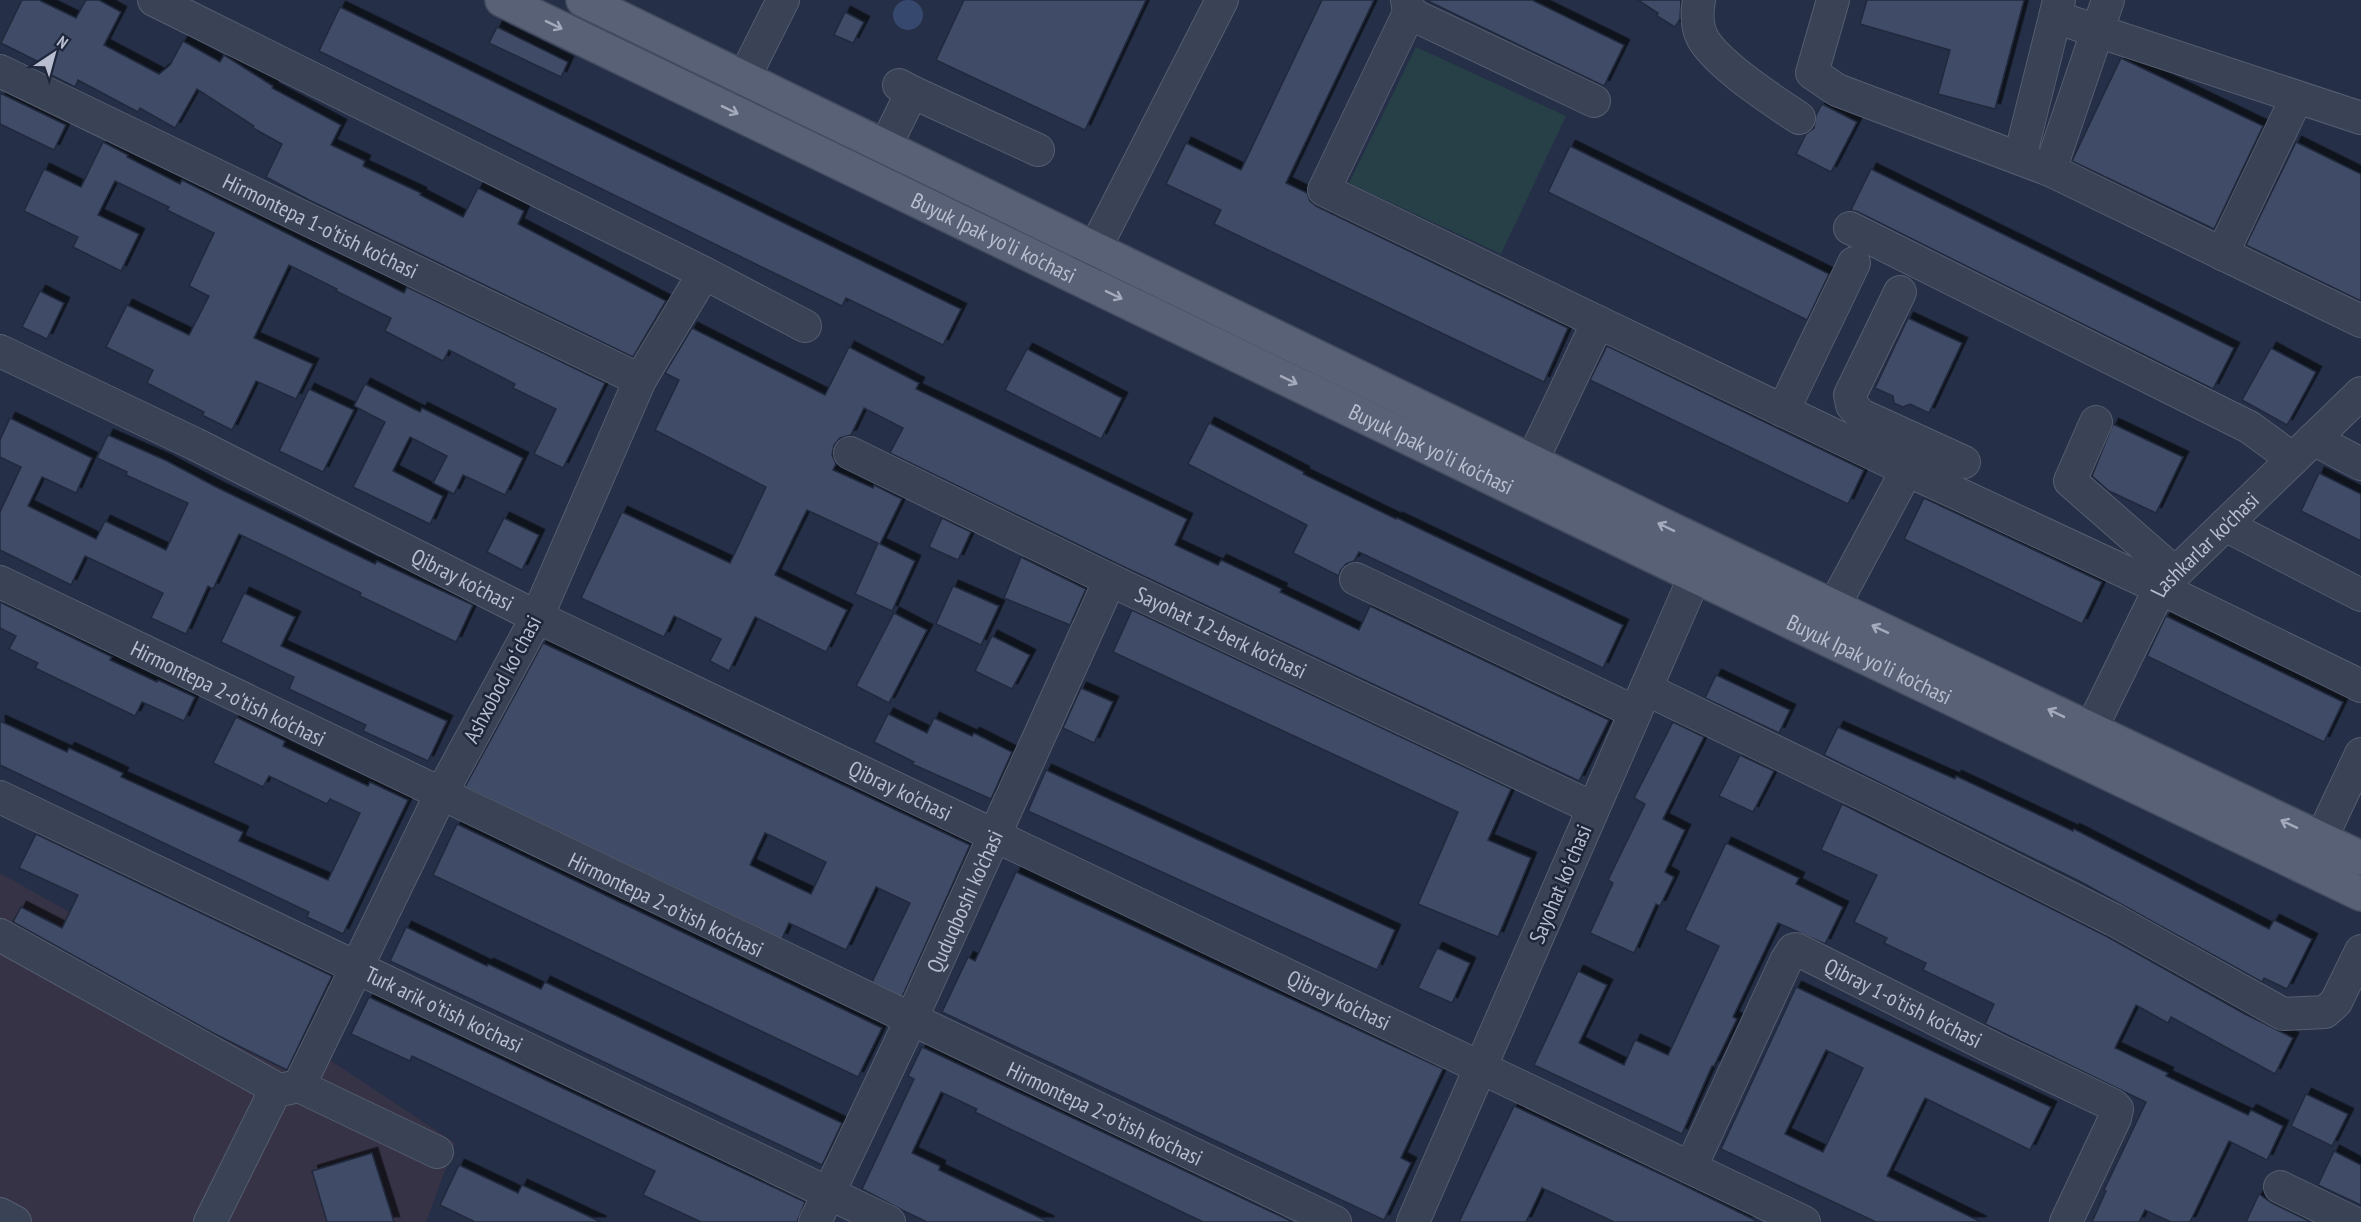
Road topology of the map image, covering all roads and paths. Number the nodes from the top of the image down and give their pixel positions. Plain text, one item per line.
1 (154, 0) edge
2 (502, 0) edge
3 (783, 0) edge
4 (1222, 0) edge
5 (1700, 0) edge
6 (1833, 0) edge
7 (2108, 0) edge
8 (586, 1) edge
9 (1408, 7) edge
10 (2057, 8) edge
11 (2098, 33) junction
12 (0, 71) edge
13 (744, 78) junction
14 (2298, 97) junction
15 (1594, 101) dead end
16 (1799, 118) dead end
17 (2361, 118) edge
18 (885, 147) junction
19 (1038, 150) dead end
20 (2020, 157) junction
21 (2050, 170) junction
22 (1850, 228) dead end
23 (1095, 249) junction
24 (2222, 254) junction
25 (1854, 263) dead end
26 (704, 273) junction
27 (1080, 279) junction
28 (1900, 292) dead end
29 (2361, 321) edge
30 (1598, 322) junction
31 (805, 326) dead end
32 (0, 351) edge
33 (640, 380) junction
34 (2361, 393) edge
35 (1783, 411) junction
36 (2096, 422) dead end
37 (2303, 449) junction
38 (850, 453) dead end
39 (1914, 456) junction
40 (1532, 461) junction
41 (1964, 462) dead end
42 (2361, 464) edge
43 (2225, 525) junction
44 (1708, 546) junction
45 (1695, 576) junction
46 (1356, 579) dead end
47 (1110, 580) junction
48 (2168, 580) junction
49 (0, 582) edge
50 (2361, 595) edge
51 (1834, 606) junction
52 (537, 616) junction
53 (2361, 686) edge
54 (1641, 701) junction
55 (2091, 729) junction
56 (2361, 754) edge
57 (440, 796) junction
58 (0, 797) edge
59 (1593, 808) junction
60 (995, 835) junction
61 (2321, 839) junction
62 (2361, 858) edge
63 (2361, 894) edge
64 (0, 935) edge
65 (2361, 951) edge
66 (356, 969) junction
67 (910, 1022) junction
68 (1482, 1066) junction
69 (287, 1088) junction
70 (437, 1152) dead end
71 (1691, 1167) junction
72 (2280, 1187) dead end
73 (829, 1193) junction
74 (0, 1214) edge
75 (15, 1222) edge
76 (210, 1222) edge
77 (815, 1222) edge
78 (889, 1222) edge
79 (1335, 1222) edge
80 (1413, 1222) edge
81 (1804, 1222) edge
82 (2066, 1222) edge
83 (2352, 1222) edge

1 - 26 street
2 -> 27 main road, Buyuk Ipak yo'li ko'chasi
3 - 13 street
4 - 23 street
5 - 16 street
6 - 20 street
7 - 11 street
8 - 13 main road, Buyuk Ipak yo'li ko'chasi
9 - 15 street
9 - 30 street
10 - 11 street
10 - 20 street
11 - 14 street
11 - 21 street
12 - 33 street, Hirmontepa 1-o'tish ko'chasi
13 - 18 main road, Buyuk Ipak yo'li ko'chasi
14 - 17 street
14 - 24 street
18 - 19 street
18 - 23 main road, Buyuk Ipak yo'li ko'chasi
20 - 21 street
21 - 24 street
22 - 37 street
23 - 27 street
23 - 40 main road, Buyuk Ipak yo'li ko'chasi
24 - 29 street
25 - 35 street
26 - 31 street
26 - 33 street, Ashxobod koʻchasi
27 -> 45 main road, Buyuk Ipak yo'li ko'chasi
28 - 39 street
30 - 35 street
30 - 40 street
32 - 52 street, Qibray ko'chasi
33 - 52 street, Ashxobod koʻchasi
34 - 37 street, Lashkarlar ko'chasi
35 - 39 street
36 - 48 street
37 - 42 street
37 - 43 street, Lashkarlar ko'chasi
38 - 47 street, Sayohat 12-berk ko'chasi
39 - 41 street
39 - 48 street
39 - 51 street
44 -> 40 main road, Buyuk Ipak yo'li ko'chasi
43 - 48 street, Lashkarlar ko'chasi
43 - 50 street
44 - 45 street, Sayohat koʻchasi
44 - 51 main road, Buyuk Ipak yo'li ko'chasi
45 - 54 street, Sayohat koʻchasi
45 - 63 main road, Buyuk Ipak yo'li ko'chasi
46 - 54 street
47 - 59 street, Sayohat 12-berk ko'chasi
47 - 60 street, Quduqboshi ko'chasi
48 - 53 street
48 - 55 street, Lashkarlar ko'chasi
49 - 57 street, Hirmontepa 2-o'tish ko'chasi
55 -> 51 main road, Buyuk Ipak yo'li ko'chasi
52 - 57 street, Ashxobod koʻchasi
52 - 60 street, Qibray ko'chasi
54 - 59 street, Sayohat koʻchasi
54 - 65 street
61 -> 55 main road, Buyuk Ipak yo'li ko'chasi
56 - 61 street
57 - 66 street, Ashxobod koʻchasi
57 - 67 street, Hirmontepa 2-o'tish ko'chasi
58 - 66 street, Turk arik o'tish ko'chasi
59 - 68 street, Sayohat koʻchasi
60 - 67 street, Quduqboshi ko'chasi
60 - 68 street, Qibray ko'chasi
61 - 62 main road, Buyuk Ipak yo'li ko'chasi
64 - 69 street
66 - 69 street, Ashxobod koʻchasi
66 - 73 street, Turk arik o'tish ko'chasi
67 - 73 street, Quduqboshi ko'chasi
67 - 79 street, Hirmontepa 2-o'tish ko'chasi
68 - 71 street, Qibray ko'chasi
68 - 80 street, Sayohat koʻchasi
69 - 70 street
69 - 76 street, Ashxobod koʻchasi
71 - 81 street, Qibray ko'chasi
71 - 82 street, Qibray 1-o'tish ko'chasi
72 - 83 street
73 - 77 street, Quduqboshi ko'chasi
73 - 78 street, Turk arik o'tish ko'chasi
74 - 75 street

